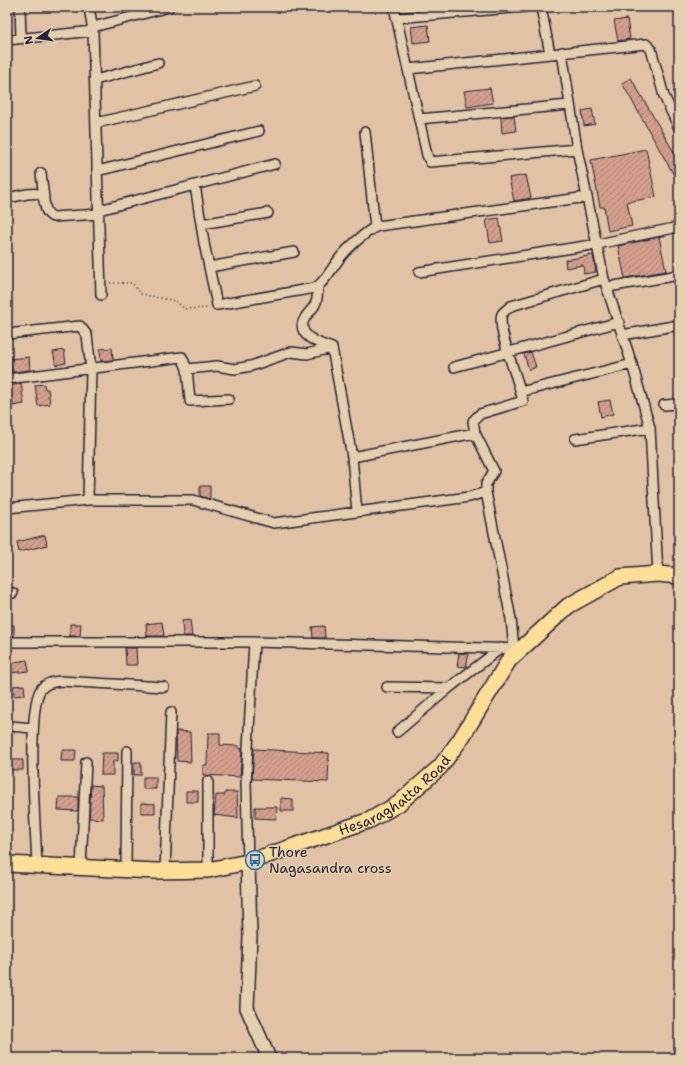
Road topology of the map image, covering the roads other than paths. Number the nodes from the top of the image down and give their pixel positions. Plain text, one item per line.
1 (20, 7) edge
2 (89, 7) edge
3 (169, 7) edge
4 (394, 7) edge
5 (525, 7) edge
6 (541, 7) edge
7 (396, 18) junction
8 (93, 29) junction
9 (22, 38) junction
10 (7, 40) edge
11 (562, 52) junction
12 (550, 54) junction
13 (158, 63) dead end
14 (408, 69) junction
15 (95, 80) junction
16 (255, 86) dead end
17 (570, 105) junction
18 (419, 119) junction
19 (96, 123) junction
20 (679, 128) edge
21 (259, 131) dead end
22 (365, 132) dead end
23 (576, 149) junction
24 (275, 164) dead end
25 (97, 171) junction
26 (41, 173) dead end
27 (195, 185) junction
28 (12, 197) dead end
29 (587, 197) junction
30 (44, 198) junction
31 (99, 212) junction
32 (268, 213) dead end
33 (201, 224) junction
34 (375, 227) junction
35 (679, 227) edge
36 (598, 244) junction
37 (294, 252) dead end
38 (209, 267) junction
39 (419, 272) dead end
40 (679, 275) edge
41 (606, 283) junction
42 (318, 287) junction
43 (101, 295) dead end
44 (619, 322) junction
45 (679, 325) edge
46 (7, 334) edge
47 (622, 335) junction
48 (332, 348) junction
49 (507, 351) junction
50 (632, 364) junction
51 (454, 367) dead end
52 (91, 369) junction
53 (187, 369) junction
54 (7, 379) edge
55 (520, 392) junction
56 (229, 399) dead end
57 (679, 404) edge
58 (664, 405) dead end
59 (650, 428) junction
60 (475, 432) junction
61 (575, 439) dead end
62 (352, 457) junction
63 (486, 492) junction
64 (88, 500) junction
65 (7, 508) edge
66 (357, 512) junction
67 (658, 574) junction
68 (679, 576) edge
69 (7, 642) edge
70 (254, 642) junction
71 (501, 648) junction
72 (518, 648) junction
73 (164, 687) dead end
74 (387, 687) dead end
75 (449, 688) junction
76 (171, 712) dead end
77 (11, 726) dead end
78 (32, 728) junction
79 (397, 732) dead end
80 (127, 751) dead end
81 (86, 762) dead end
82 (208, 781) dead end
83 (248, 862) junction
84 (7, 864) edge
85 (37, 865) junction
86 (81, 867) junction
87 (126, 869) junction
88 (208, 870) junction
89 (165, 871) junction
90 (269, 1058) edge

1 - 9 street
2 - 8 street
3 - 8 street
4 - 7 street
5 - 7 street
6 - 12 street
7 - 14 street
8 - 9 street
8 - 15 street
9 - 10 street
11 - 12 street
11 - 17 street
11 - 20 street
12 - 14 street
13 - 15 street
14 - 18 street
15 - 19 street
16 - 19 street
17 - 18 street
17 - 23 street
18 - 23 street
19 - 25 street
21 - 25 street
22 - 34 street
23 - 29 street
24 - 27 street
25 - 31 street
26 - 30 street
27 - 31 street
27 - 33 street
28 - 30 street
29 - 34 street
29 - 36 street
30 - 31 street
31 - 43 street
32 - 33 street
33 - 38 street
34 - 42 street
35 - 36 street
36 - 39 street
36 - 41 street
37 - 38 street
38 - 42 street
40 - 41 street
41 - 44 street
41 - 49 street
42 - 48 street
44 - 47 street
44 - 49 street
45 - 47 street
46 - 52 street
47 - 50 street
48 - 53 street
48 - 62 street
49 - 51 street
49 - 55 street
50 - 55 street
50 - 59 street
52 - 53 street
52 - 54 street
52 - 64 street
53 - 56 street
55 - 60 street
57 - 58 street
59 - 61 street
59 - 67 street
60 - 62 street
60 - 63 street
62 - 66 street
63 - 66 street
63 - 72 street
64 - 65 street
64 - 66 street
67 - 68 main road, Hesaraghatta Road
67 - 72 main road, Hesaraghatta Road
69 - 70 street
70 - 71 street
70 - 83 street
71 - 72 street
71 - 75 street
72 - 83 main road, Hesaraghatta Road
73 - 78 street
74 - 75 street
75 - 79 street
76 - 89 street
77 - 78 street
78 - 85 street
80 - 87 street
81 - 86 street
82 - 88 street
83 - 88 main road, Hesaraghatta Road
83 - 90 street
84 - 85 main road, Hesaraghatta Road
85 - 86 main road, Hesaraghatta Road
86 - 87 main road, Hesaraghatta Road
87 - 89 main road, Hesaraghatta Road
88 - 89 main road, Hesaraghatta Road

